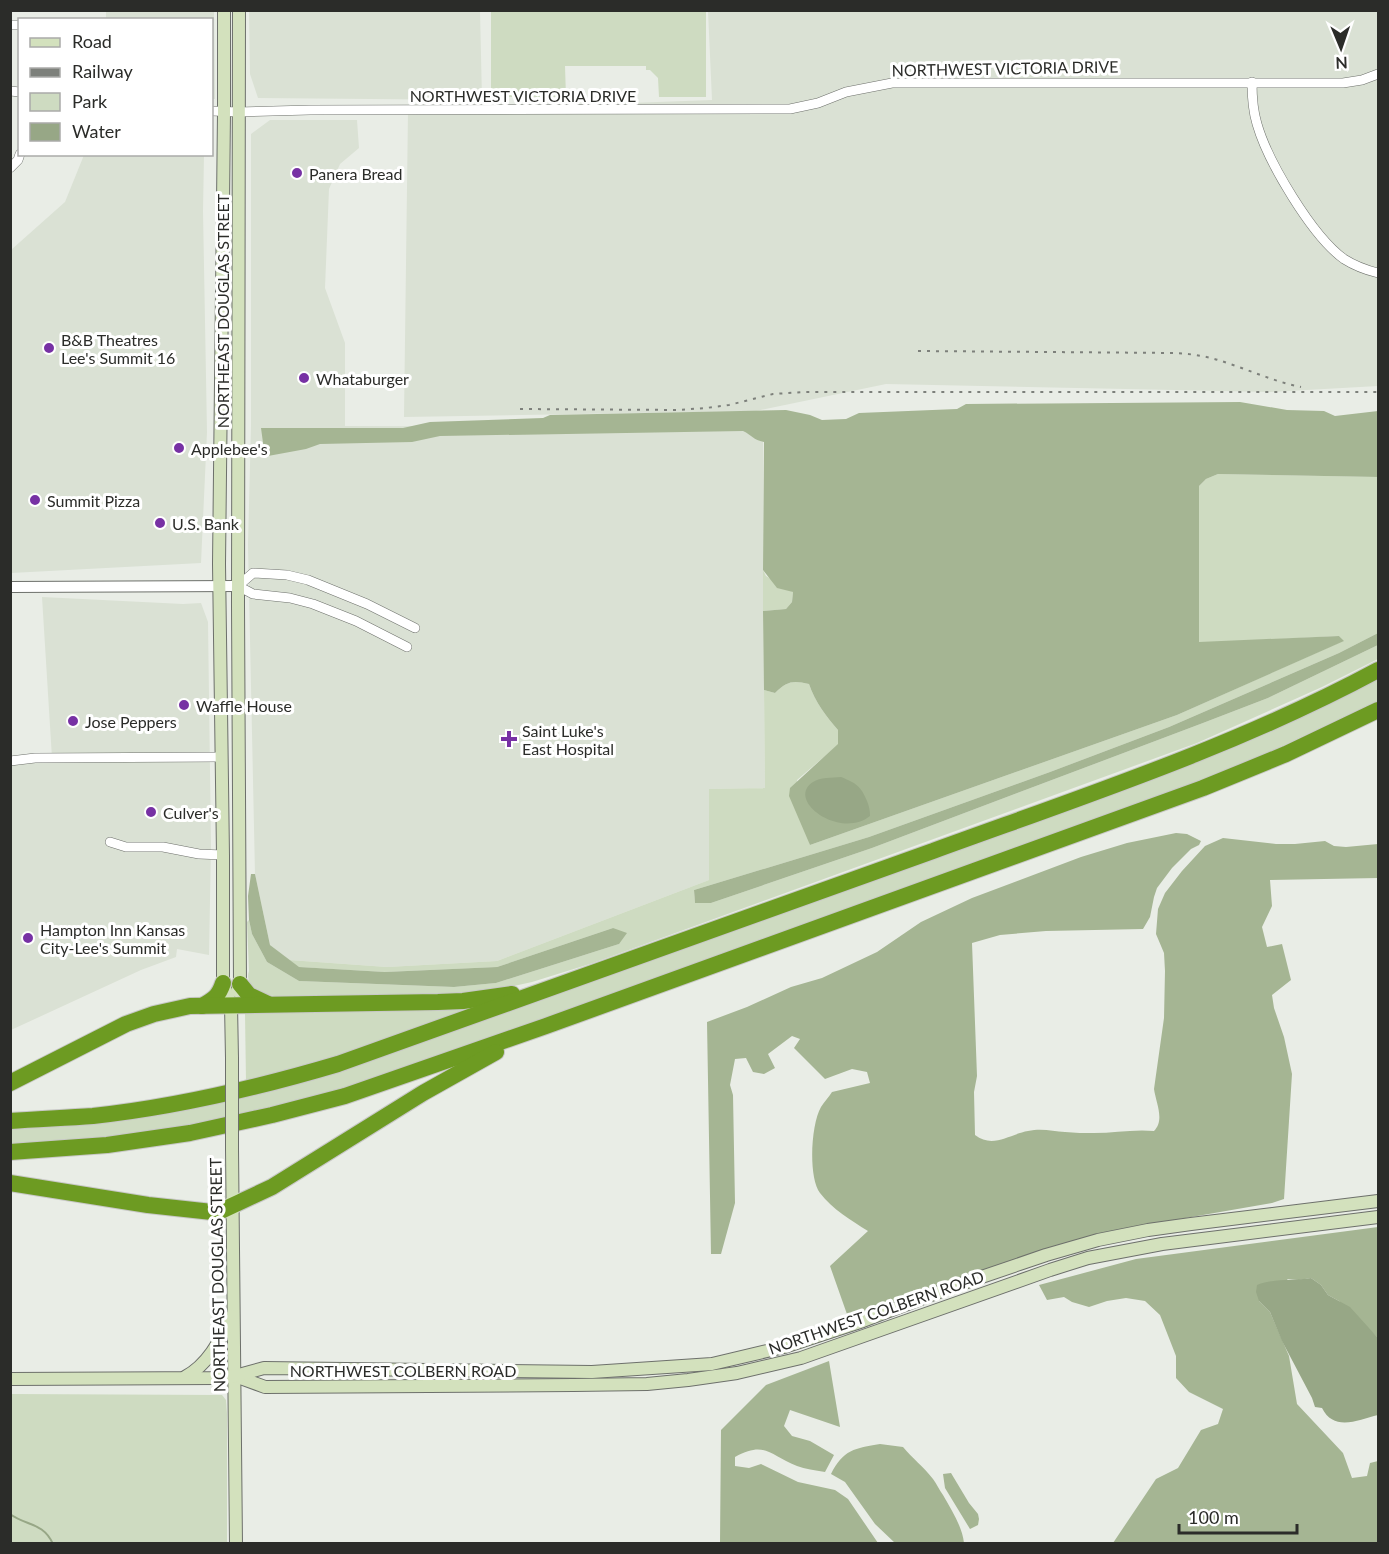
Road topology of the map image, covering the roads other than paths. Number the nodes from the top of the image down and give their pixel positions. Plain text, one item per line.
1 (224, 10) edge
2 (239, 10) edge
3 (1378, 74) edge
4 (1252, 82) junction
5 (218, 111) edge
6 (239, 112) junction
7 (19, 156) edge
8 (10, 168) edge
9 (1378, 273) edge
10 (220, 586) junction
11 (238, 586) junction
12 (10, 587) edge
13 (415, 628) dead end
14 (407, 647) dead end
15 (1378, 670) edge
16 (1378, 710) edge
17 (221, 757) junction
18 (10, 761) edge
19 (110, 842) dead end
20 (223, 855) junction
21 (574, 980) junction
22 (223, 984) junction
23 (240, 984) junction
24 (231, 1005) junction
25 (268, 1005) junction
26 (202, 1006) junction
27 (546, 1026) junction
28 (10, 1083) edge
29 (10, 1121) edge
30 (10, 1152) edge
31 (10, 1183) edge
32 (1378, 1202) edge
33 (233, 1207) junction
34 (1378, 1217) edge
35 (234, 1312) junction
36 (687, 1366) junction
37 (235, 1376) junction
38 (183, 1378) junction
39 (10, 1379) edge
40 (688, 1380) junction
41 (236, 1544) edge

1 - 5 main road, NORTHEAST DOUGLAS STREET
2 - 6 main road, NORTHEAST DOUGLAS STREET
3 - 4 street, NORTHWEST VICTORIA DRIVE
4 - 6 street, NORTHWEST VICTORIA DRIVE
4 - 9 street
5 - 6 street, NORTHWEST VICTORIA DRIVE
5 - 10 main road, NORTHEAST DOUGLAS STREET
6 - 11 main road, NORTHEAST DOUGLAS STREET
7 - 8 street
10 - 11 street
10 - 12 street
10 - 17 main road, NORTHEAST DOUGLAS STREET
11 - 13 street
11 - 14 street
11 - 23 main road, NORTHEAST DOUGLAS STREET
15 - 21 highway
16 - 27 highway
17 - 18 street
17 - 20 main road, NORTHEAST DOUGLAS STREET
19 - 20 street
20 - 22 main road, NORTHEAST DOUGLAS STREET
21 - 25 highway
21 - 29 highway
22 - 24 main road, NORTHEAST DOUGLAS STREET
22 - 26 highway
23 - 24 main road, NORTHEAST DOUGLAS STREET
23 - 25 highway
24 - 25 highway
24 - 26 highway
24 - 33 main road, NORTHEAST DOUGLAS STREET, bridge
26 - 28 highway
27 - 30 highway
27 - 33 highway
31 - 33 highway
32 - 36 main road, NORTHWEST COLBERN ROAD
33 - 35 main road, NORTHEAST DOUGLAS STREET
34 - 40 main road, NORTHWEST COLBERN ROAD
35 - 37 main road, NORTHEAST DOUGLAS STREET
35 - 38 main road
36 - 37 main road, NORTHWEST COLBERN ROAD
36 - 40 main road
37 - 38 main road, NORTHWEST COLBERN ROAD
37 - 40 main road, NORTHWEST COLBERN ROAD
37 - 41 main road, NORTHEAST DOUGLAS STREET
38 - 39 main road, NORTHWEST COLBERN ROAD

